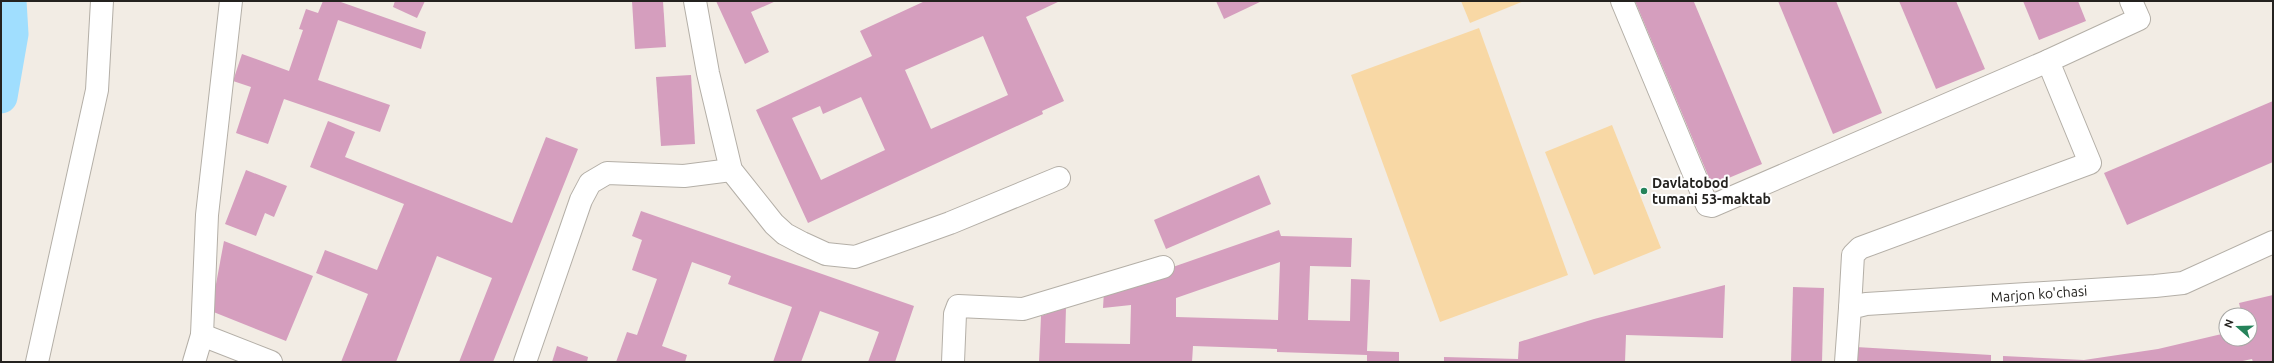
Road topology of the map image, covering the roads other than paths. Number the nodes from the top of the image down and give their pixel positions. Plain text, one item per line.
1 (102, 1) edge
2 (231, 1) edge
3 (695, 1) edge
4 (1622, 1) edge
5 (2132, 1) edge
6 (2048, 61) junction
7 (731, 170) junction
8 (1059, 178) dead end
9 (2273, 242) edge
10 (1163, 267) dead end
11 (1850, 308) junction
12 (202, 335) junction
13 (37, 362) edge
14 (194, 362) edge
15 (271, 362) edge
16 (525, 362) edge
17 (953, 362) edge
18 (1846, 362) edge

1 - 13 street
2 - 12 street
3 - 7 street
4 - 6 street
5 - 6 street
6 - 11 street
7 - 8 street
7 - 16 street
9 - 11 street, Marjon ko'chasi
10 - 17 street
11 - 18 street
12 - 14 street
12 - 15 street

